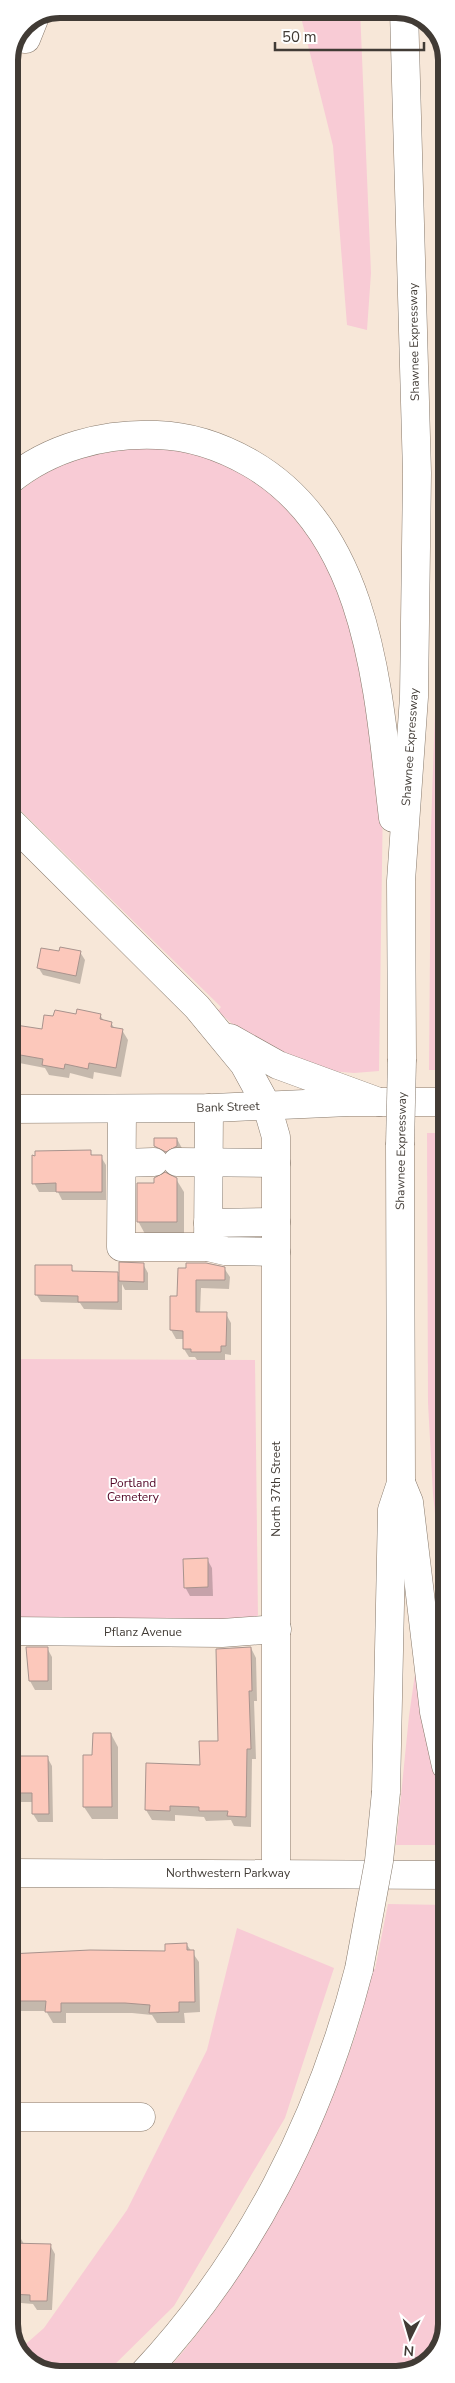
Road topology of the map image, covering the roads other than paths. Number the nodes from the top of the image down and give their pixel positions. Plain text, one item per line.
1 (404, 18) edge
2 (18, 475) edge
3 (18, 829) edge
4 (401, 881) junction
5 (215, 1028) junction
6 (379, 1102) junction
7 (437, 1102) edge
8 (267, 1106) junction
9 (209, 1108) junction
10 (18, 1109) edge
11 (122, 1109) junction
12 (209, 1162) junction
13 (122, 1163) junction
14 (276, 1163) junction
15 (276, 1222) junction
16 (208, 1235) junction
17 (276, 1252) junction
18 (402, 1483) junction
19 (277, 1629) junction
20 (18, 1631) edge
21 (438, 1729) edge
22 (18, 1872) edge
23 (276, 1873) junction
24 (438, 1875) edge
25 (18, 2117) edge
26 (141, 2117) dead end
27 (151, 2365) edge

1 - 4 main road, Shawnee Expressway
2 - 4 main road
3 - 5 main road, North 37th Street
4 - 18 main road, Shawnee Expressway, bridge
5 - 6 main road
5 - 8 main road, North 37th Street
6 - 7 main road, Bank Street
6 - 8 main road, Bank Street
8 - 9 main road, Bank Street
8 - 14 main road, North 37th Street
9 - 11 main road, Bank Street
9 - 12 main road
10 - 11 main road, Bank Street
11 - 13 main road
12 - 13 main road
12 - 14 main road
12 - 16 main road
13 - 16 main road
14 - 15 main road, North 37th Street
15 - 16 main road
15 - 17 main road, North 37th Street
16 - 17 main road
17 - 19 main road, North 37th Street
18 - 21 main road
18 - 27 main road, bridge
19 - 20 main road, Pflanz Avenue
19 - 23 main road, North 37th Street
22 - 23 main road, Northwestern Parkway
23 - 24 main road, Northwestern Parkway
25 - 26 main road

